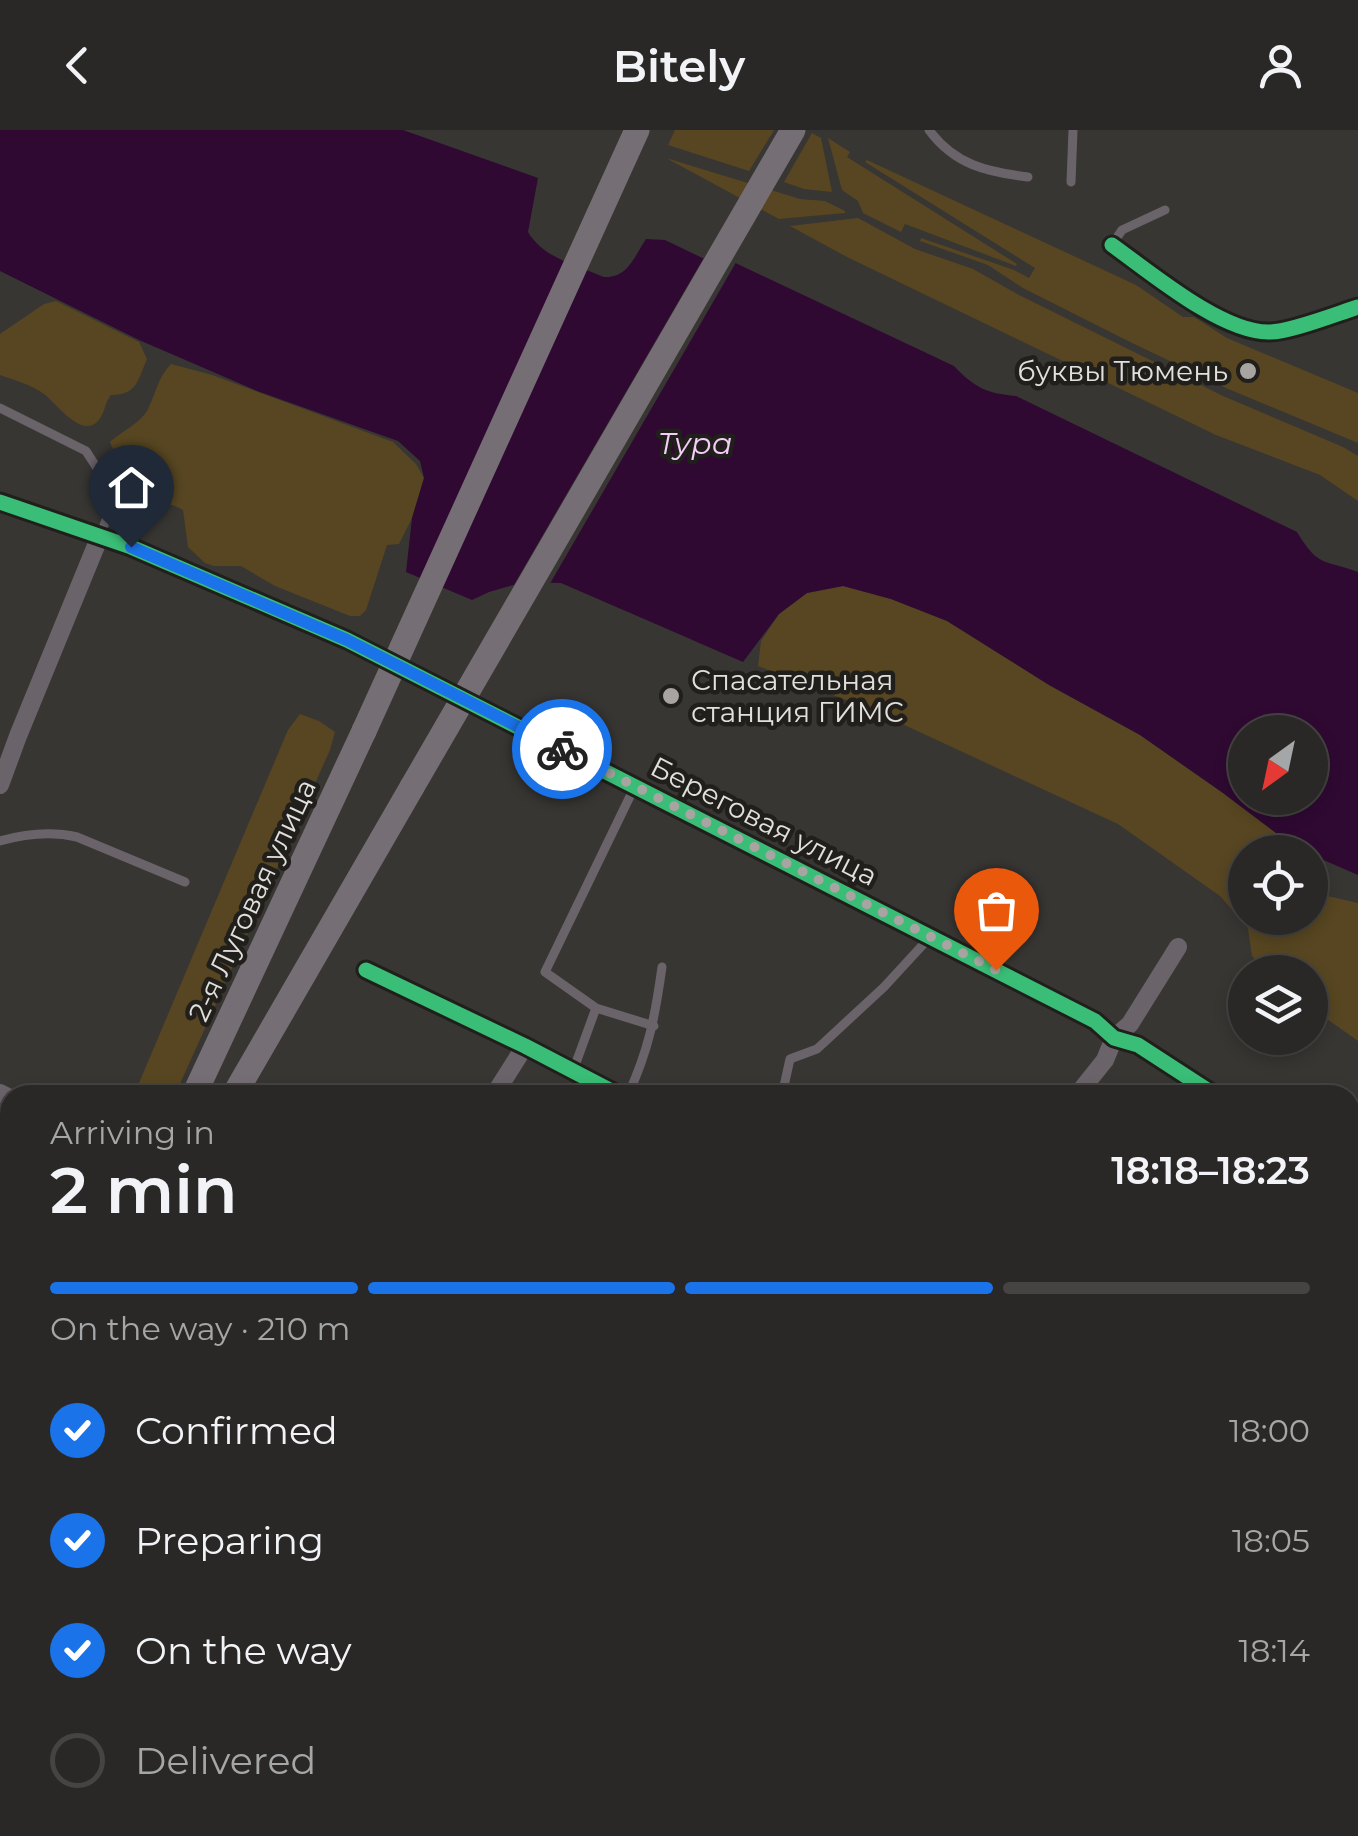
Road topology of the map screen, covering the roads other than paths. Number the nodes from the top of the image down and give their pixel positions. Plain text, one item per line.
1 (638, 130) edge
2 (794, 130) edge
3 (929, 130) edge
4 (1074, 130) edge
5 (1028, 177) dead end
6 (1071, 182) dead end
7 (1164, 210) dead end
8 (1112, 245) joint
9 (1358, 307) edge
10 (0, 408) edge
11 (0, 502) edge
12 (100, 536) junction
13 (0, 785) edge
14 (635, 786) junction
15 (0, 841) edge
16 (186, 882) dead end
17 (930, 937) junction
18 (1178, 947) dead end
19 (662, 967) dead end
20 (366, 970) dead end
21 (596, 1008) junction
22 (654, 1026) junction
23 (1114, 1038) junction
24 (525, 1046) junction
25 (573, 1071) junction
26 (199, 1085) edge
27 (240, 1085) edge
28 (500, 1085) edge
29 (600, 1085) edge
30 (633, 1085) edge
31 (784, 1085) edge
32 (1085, 1085) edge
33 (1200, 1085) edge

1 - 26 main road, 2-я Луговая улица, bridge
2 - 27 main road, bridge
3 - 5 lane
4 - 6 lane
7 - 8 lane
8 - 9 street
10 - 12 lane
11 - 12 street, Береговая улица
12 - 13 street
12 - 14 street, Береговая улица
14 - 17 street, Береговая улица
14 - 21 lane
15 - 16 lane
17 - 23 street, Береговая улица
17 - 31 lane
18 - 23 street
19 - 22 lane
20 - 24 street
21 - 22 lane
21 - 25 lane
22 - 30 lane
23 - 32 street
23 - 33 street, Береговая улица
24 - 25 street
24 - 28 street
25 - 29 street

